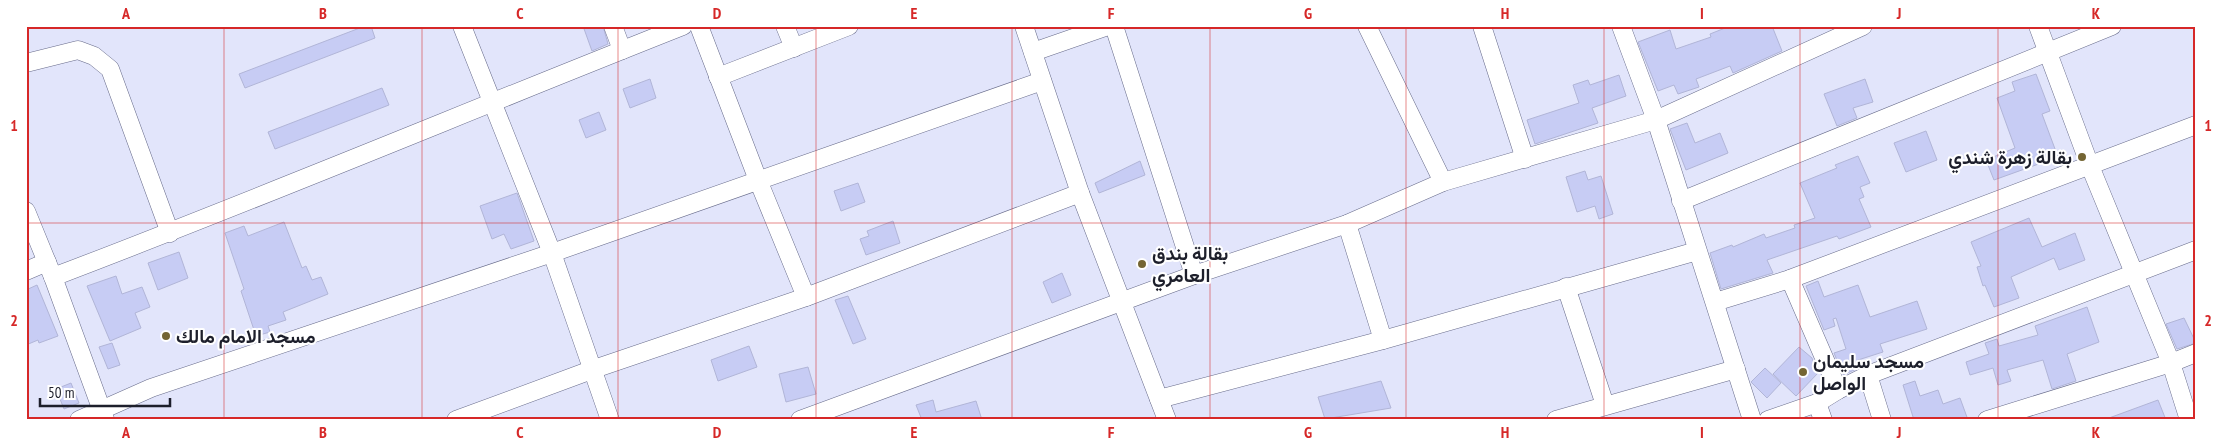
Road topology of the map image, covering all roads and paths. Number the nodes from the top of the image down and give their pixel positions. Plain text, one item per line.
1 (462, 26) edge
2 (613, 26) edge
3 (683, 26) edge
4 (699, 26) edge
5 (785, 26) edge
6 (849, 26) edge
7 (1024, 26) edge
8 (1108, 26) edge
9 (1114, 26) edge
10 (1367, 26) edge
11 (1482, 26) edge
12 (1621, 26) edge
13 (1863, 26) edge
14 (2038, 26) edge
15 (2112, 26) edge
16 (794, 48) junction
17 (622, 50) junction
18 (1033, 52) junction
19 (2049, 52) junction
20 (26, 63) edge
21 (718, 77) junction
22 (1042, 81) junction
23 (493, 101) junction
24 (1656, 120) junction
25 (2196, 125) edge
26 (1525, 159) junction
27 (2090, 166) junction
28 (758, 180) junction
29 (1443, 182) junction
30 (1080, 194) junction
31 (1681, 201) junction
32 (26, 212) edge
33 (1347, 224) junction
34 (170, 233) junction
35 (2196, 250) edge
36 (1697, 251) junction
37 (552, 254) junction
38 (50, 270) junction
39 (26, 271) edge
40 (2135, 272) junction
41 (1194, 275) junction
42 (1790, 279) junction
43 (1566, 286) junction
44 (806, 297) junction
45 (1120, 301) junction
46 (1715, 302) junction
47 (1382, 340) junction
48 (2196, 353) edge
49 (2171, 363) junction
50 (594, 369) junction
51 (1736, 369) junction
52 (1868, 375) junction
53 (1838, 390) junction
54 (1159, 398) junction
55 (1817, 403) junction
56 (1605, 405) junction
57 (104, 414) edge
58 (80, 420) edge
59 (456, 420) edge
60 (610, 420) edge
61 (800, 420) edge
62 (1167, 420) edge
63 (1556, 420) edge
64 (1752, 420) edge
65 (1768, 420) edge
66 (1823, 420) edge
67 (1882, 420) edge
68 (1987, 420) edge
69 (2189, 420) edge

1 - 23 street
2 - 17 street
3 - 17 street
4 - 21 street
5 - 16 street
6 - 16 street
7 - 18 street
8 - 18 street
9 - 41 street
10 - 29 street
11 - 26 street
12 - 24 street
13 - 24 street
14 - 19 street
15 - 19 street
16 - 21 street
17 - 23 street
18 - 22 street
19 - 27 street
19 - 31 street
20 - 34 street
21 - 28 street
22 - 28 street
22 - 30 street
23 - 34 street
23 - 37 street
24 - 26 street
24 - 31 street
25 - 27 street
26 - 29 street
27 - 40 street
27 - 42 street
28 - 37 street
28 - 44 street
29 - 33 street
30 - 44 street
30 - 45 street
31 - 36 street
32 - 38 street
33 - 41 street
33 - 47 street
34 - 38 street
35 - 40 street
36 - 43 street
36 - 46 street
37 - 50 street
37 - 57 street
38 - 39 street
38 - 57 street
40 - 49 street
40 - 52 street
41 - 45 street
42 - 46 street
42 - 53 street
43 - 47 street
43 - 56 street
44 - 50 street
45 - 54 street
45 - 61 street
46 - 51 street
47 - 54 street
48 - 49 street
49 - 68 street
49 - 69 street
50 - 59 street
50 - 60 street
51 - 56 street
51 - 64 street
52 - 53 street
52 - 67 street
53 - 55 street
54 - 62 street
55 - 65 street
55 - 66 street
56 - 63 street
57 - 58 street

